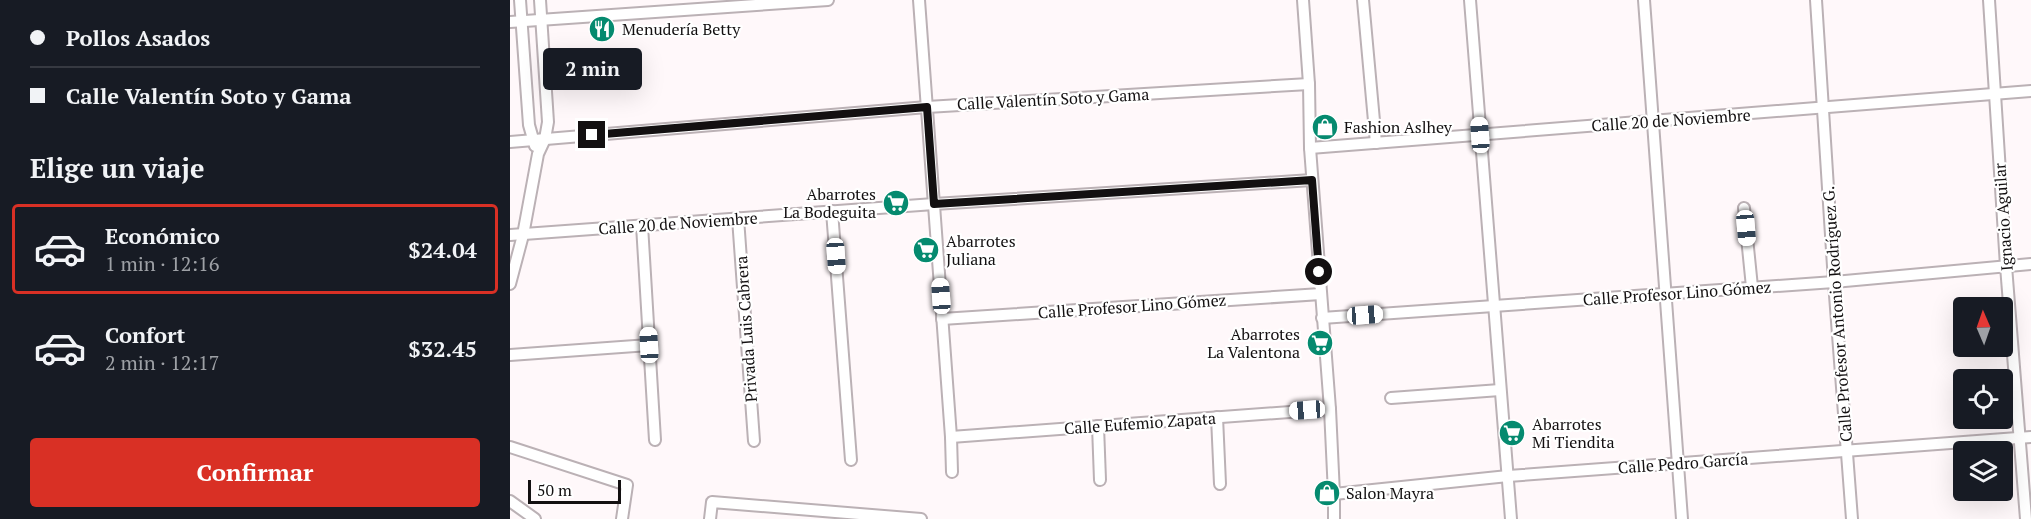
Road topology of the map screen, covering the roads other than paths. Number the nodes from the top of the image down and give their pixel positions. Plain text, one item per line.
1 (520, 0) edge
2 (540, 0) edge
3 (828, 0) edge
4 (919, 0) edge
5 (1303, 0) edge
6 (1363, 0) edge
7 (1470, 0) edge
8 (1644, 0) edge
9 (1816, 0) edge
10 (1989, 0) edge
11 (541, 20) junction
12 (516, 21) edge
13 (1309, 84) junction
14 (2031, 91) edge
15 (1996, 94) junction
16 (927, 107) junction
17 (1824, 108) junction
18 (1652, 121) junction
19 (1480, 135) junction
20 (545, 139) junction
21 (532, 140) junction
22 (510, 142) edge
23 (1376, 143) junction
24 (1310, 148) junction
25 (538, 154) junction
26 (1312, 180) junction
27 (934, 204) junction
28 (1744, 208) dead end
29 (832, 211) junction
30 (738, 218) junction
31 (642, 225) junction
32 (523, 234) junction
33 (510, 235) edge
34 (2031, 264) edge
35 (2006, 266) junction
36 (1834, 282) junction
37 (510, 284) edge
38 (1752, 287) junction
39 (1664, 293) junction
40 (1321, 294) junction
41 (1494, 307) junction
42 (942, 318) junction
43 (1322, 318) junction
44 (649, 345) junction
45 (510, 355) edge
46 (1500, 390) junction
47 (1391, 398) dead end
48 (1330, 409) junction
49 (1217, 417) junction
50 (1098, 426) junction
51 (951, 437) junction
52 (2025, 437) edge
53 (655, 440) dead end
54 (754, 441) dead end
55 (510, 447) edge
56 (1846, 451) junction
57 (851, 460) dead end
58 (1678, 463) junction
59 (952, 472) dead end
60 (1508, 476) junction
61 (1100, 480) dead end
62 (1220, 484) dead end
63 (1334, 494) junction
64 (510, 501) edge
65 (535, 519) edge
66 (622, 519) edge
67 (710, 519) edge
68 (921, 519) edge
69 (1334, 519) edge
70 (1511, 519) edge
71 (1682, 519) edge
72 (1852, 519) edge
73 (2026, 519) edge

1 - 12 street
2 - 11 street
3 - 11 street
4 - 16 street
5 - 13 street
6 - 23 street
7 - 19 street
8 - 18 street
9 - 17 street, Calle Profesor Antonio Rodríguez G.
10 - 15 street, Ignacio Aguilar
11 - 12 street
11 - 20 street
12 - 21 street
13 - 16 street, Calle Valentín Soto y Gama
13 - 24 street
14 - 15 street, Calle 20 de Noviembre
15 - 17 street, Calle 20 de Noviembre
15 - 35 street, Ignacio Aguilar
16 - 20 street, Calle Valentín Soto y Gama
16 - 27 street
17 - 18 street, Calle 20 de Noviembre
17 - 36 street, Calle Profesor Antonio Rodríguez G.
18 - 19 street, Calle 20 de Noviembre
18 - 39 street
19 - 23 street, Calle 20 de Noviembre
19 - 41 street
20 - 21 street, Calle Valentín Soto y Gama
20 - 25 street
21 - 22 street, Calle Valentín Soto y Gama
21 - 25 street
23 - 24 street, Calle 20 de Noviembre
24 - 26 street
25 - 32 street
26 - 27 street, Calle 20 de Noviembre
26 - 40 street
27 - 29 street, Calle 20 de Noviembre
27 - 42 street
28 - 38 street
29 - 30 street, Calle 20 de Noviembre
29 - 57 street
30 - 31 street, Calle 20 de Noviembre
30 - 54 street, Privada Luis Cabrera
31 - 32 street, Calle 20 de Noviembre
31 - 44 street
32 - 33 street, Calle 20 de Noviembre
32 - 37 street
34 - 35 street, Calle Profesor Lino Gómez
35 - 36 street, Calle Profesor Lino Gómez
35 - 52 street, Ignacio Aguilar
36 - 38 street, Calle Profesor Lino Gómez
36 - 56 street, Calle Profesor Antonio Rodríguez G.
38 - 39 street, Calle Profesor Lino Gómez
39 - 41 street, Calle Profesor Lino Gómez
39 - 58 street
40 - 42 street, Calle Profesor Lino Gómez
40 - 43 street
41 - 43 street, Calle Profesor Lino Gómez
41 - 46 street
42 - 51 street
43 - 48 street
44 - 45 street
44 - 53 street
46 - 47 street
46 - 60 street
48 - 49 street, Calle Eufemio Zapata
48 - 63 street
49 - 50 street, Calle Eufemio Zapata
49 - 62 street
50 - 51 street, Calle Eufemio Zapata
50 - 61 street
51 - 59 street
52 - 56 street, Calle Pedro García
52 - 73 street, Ignacio Aguilar
55 - 66 street
56 - 58 street, Calle Pedro García
56 - 72 street, Calle Profesor Antonio Rodríguez G.
58 - 60 street, Calle Pedro García
58 - 71 street
60 - 63 street, Calle Pedro García
60 - 70 street
63 - 69 street
64 - 65 street
67 - 68 street

